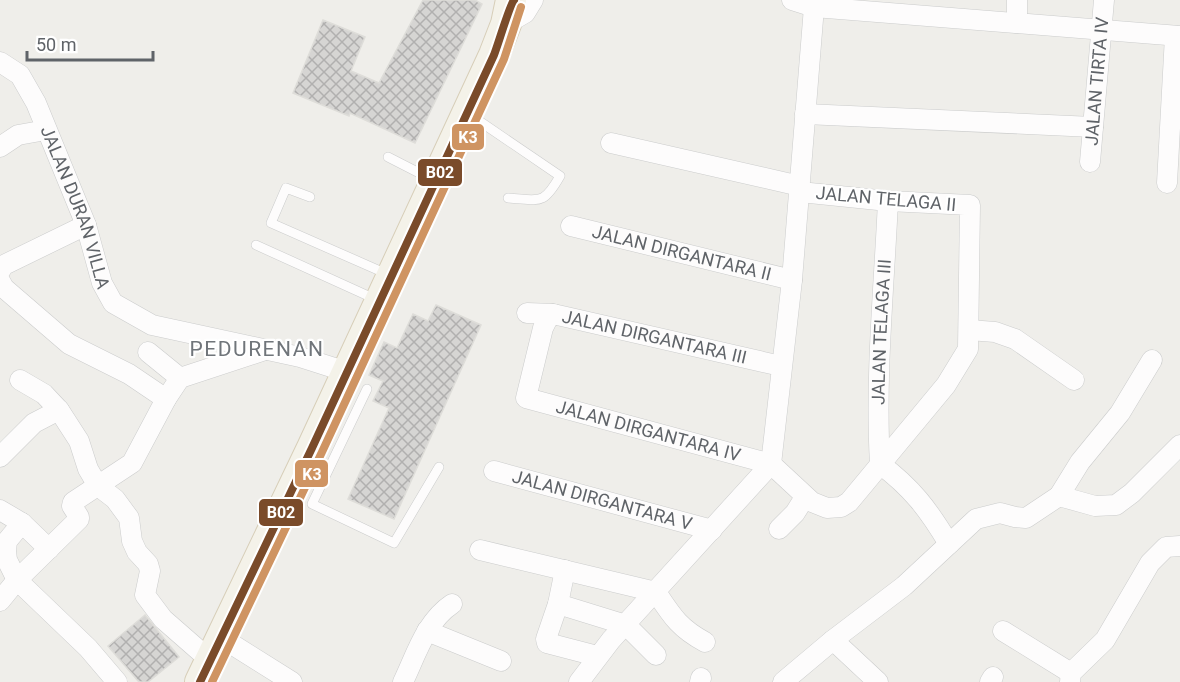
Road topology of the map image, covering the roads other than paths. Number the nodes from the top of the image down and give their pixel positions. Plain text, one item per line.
1 (792, 0) edge
2 (1017, 0) edge
3 (1104, 0) edge
4 (826, 5) edge
5 (515, 6) edge
6 (927, 8) edge
7 (1017, 23) junction
8 (1102, 30) junction
9 (1178, 36) edge
10 (0, 62) edge
11 (467, 113) junction
12 (805, 114) junction
13 (1092, 127) junction
14 (46, 130) junction
15 (611, 142) dead end
16 (0, 147) edge
17 (388, 157) dead end
18 (1090, 162) dead end
19 (436, 181) junction
20 (1167, 183) dead end
21 (800, 189) junction
22 (310, 198) dead end
23 (508, 198) dead end
24 (888, 201) junction
25 (86, 225) junction
26 (571, 226) dead end
27 (256, 245) dead end
28 (0, 271) edge
29 (792, 280) junction
30 (0, 281) edge
31 (386, 289) junction
32 (527, 313) dead end
33 (553, 314) junction
34 (969, 330) junction
35 (265, 350) junction
36 (148, 352) dead end
37 (1152, 360) dead end
38 (781, 366) junction
39 (180, 378) junction
40 (20, 380) dead end
41 (1074, 380) dead end
42 (354, 387) junction
43 (166, 399) junction
44 (59, 410) junction
45 (1180, 445) edge
46 (0, 457) edge
47 (320, 459) junction
48 (771, 464) junction
49 (880, 464) junction
50 (439, 467) dead end
51 (494, 471) dead end
52 (98, 486) junction
53 (1059, 496) junction
54 (805, 497) junction
55 (0, 510) edge
56 (22, 523) junction
57 (779, 529) dead end
58 (712, 530) junction
59 (949, 544) junction
60 (1180, 546) edge
61 (49, 549) junction
62 (480, 550) dead end
63 (565, 570) junction
64 (17, 580) junction
65 (656, 592) junction
66 (0, 602) edge
67 (558, 603) junction
68 (452, 604) dead end
69 (626, 624) junction
70 (427, 631) junction
71 (1003, 631) dead end
72 (833, 640) junction
73 (705, 642) dead end
74 (656, 655) dead end
75 (597, 656) junction
76 (211, 660) edge
77 (501, 662) dead end
78 (1070, 677) edge
79 (117, 682) edge
80 (292, 682) edge
81 (403, 682) edge
82 (579, 682) edge
83 (783, 682) edge
84 (878, 682) edge

1 - 4 street
2 - 7 street
3 - 8 street, JALAN TIRTA IV
4 - 6 street
4 - 12 street
5 - 11 main road
6 - 7 street
7 - 8 street
8 - 9 street
8 - 13 street, JALAN TIRTA IV
9 - 20 street
10 - 14 street, JALAN DURAN VILLA
11 - 19 main road
11 - 23 lane
12 - 13 street
12 - 21 street
13 - 18 street, JALAN TIRTA IV
14 - 16 street
14 - 25 street, JALAN DURAN VILLA
15 - 21 street, JALAN TELAGA II
17 - 19 lane
19 - 31 main road
21 - 24 street, JALAN TELAGA II
21 - 29 street
22 - 31 lane
24 - 34 street, JALAN TELAGA II
24 - 49 street, JALAN TELAGA III
25 - 28 street
25 - 35 street, JALAN DURAN VILLA
26 - 29 street, JALAN DIRGANTARA II
27 - 31 lane
29 - 38 street
30 - 43 street
31 - 42 main road
32 - 33 street, JALAN DIRGANTARA III
33 - 38 street, JALAN DIRGANTARA III
33 - 48 street, JALAN DIRGANTARA IV
34 - 41 street
34 - 49 street, JALAN TELAGA II
35 - 39 street
35 - 42 street, JALAN DURAN VILLA
36 - 39 street
37 - 53 street
38 - 48 street
39 - 43 street
40 - 44 street
42 - 47 main road
43 - 52 street
44 - 46 street
44 - 52 street
45 - 53 street
47 - 50 lane
47 - 76 main road
48 - 54 street
48 - 58 street
49 - 54 street, JALAN TELAGA II
49 - 59 street
51 - 58 street, JALAN DIRGANTARA V
52 - 61 street
52 - 76 street
53 - 59 street
54 - 57 street
55 - 56 street
56 - 61 street
56 - 64 street
58 - 65 street
59 - 72 street
60 - 78 street
61 - 64 street
62 - 63 street
63 - 65 street
63 - 67 street
64 - 66 street
64 - 79 street
65 - 69 street
65 - 73 street
67 - 69 street
67 - 75 street
68 - 70 street
69 - 74 street
69 - 75 street
70 - 77 street
70 - 81 street
71 - 78 street
72 - 83 street
72 - 84 street
75 - 82 street
76 - 80 street

